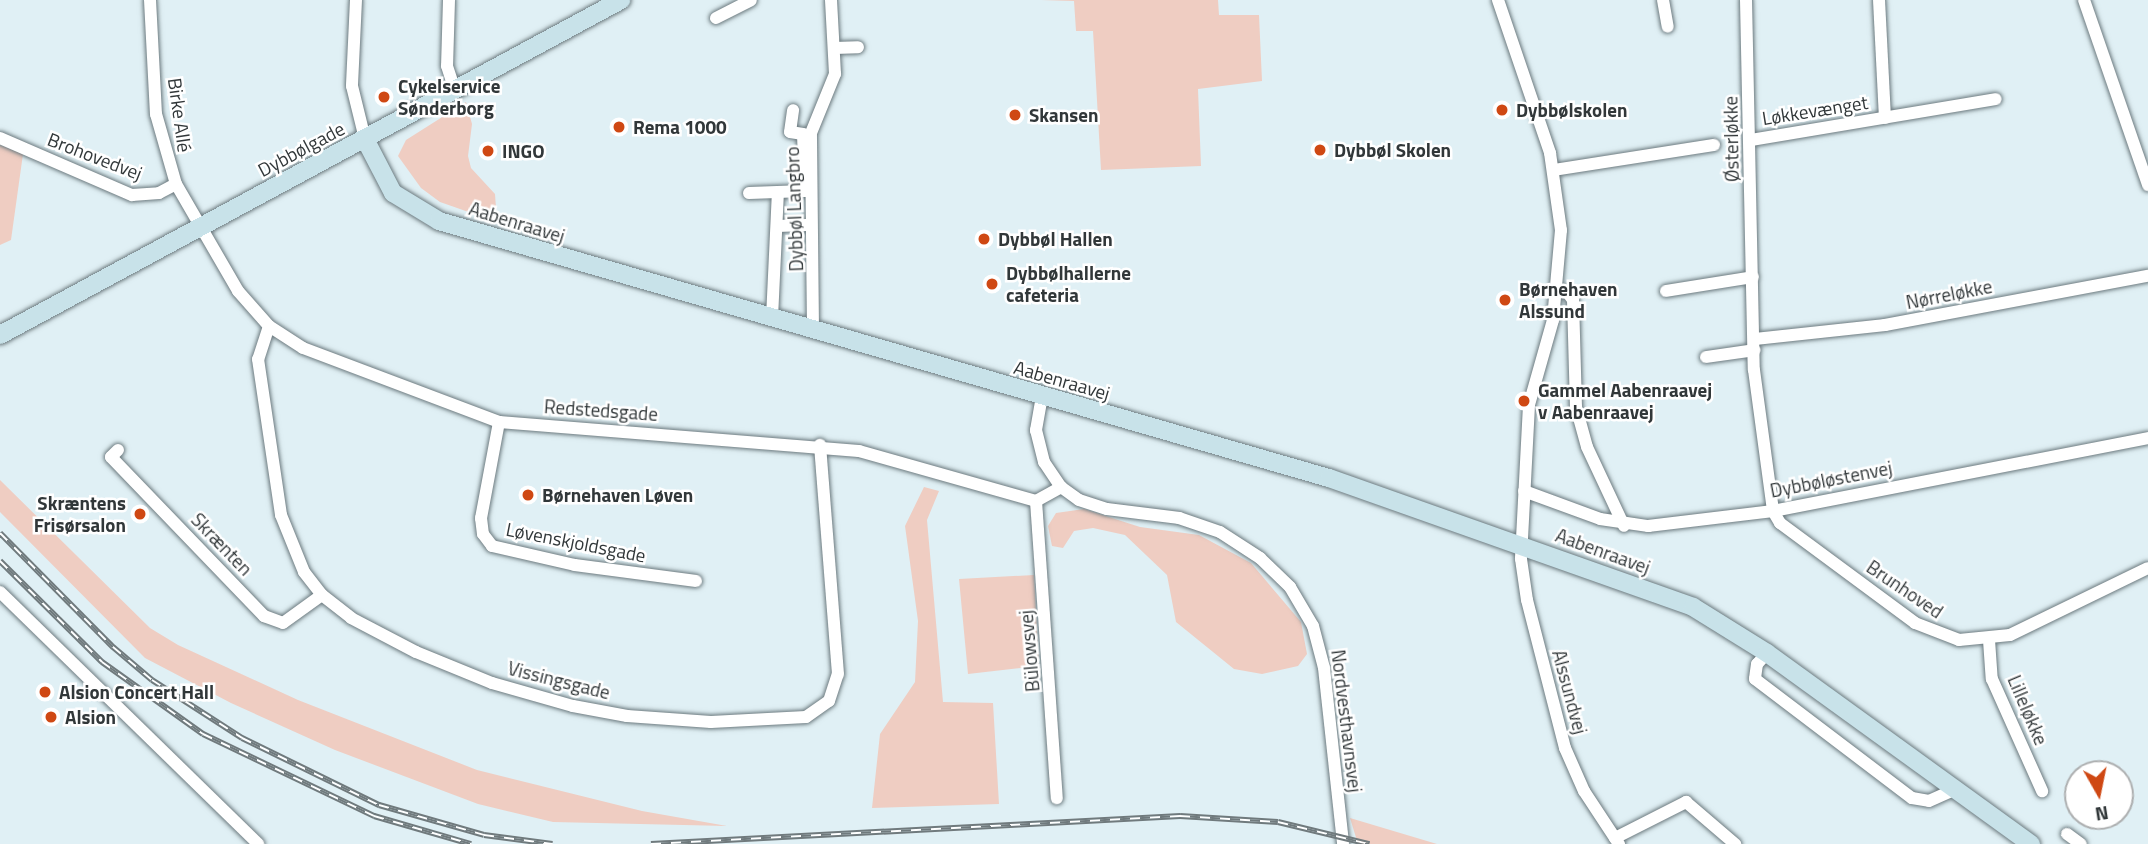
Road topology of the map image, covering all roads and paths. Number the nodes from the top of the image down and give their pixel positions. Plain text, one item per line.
1 (150, 0) edge
2 (356, 0) edge
3 (450, 0) edge
4 (621, 0) edge
5 (751, 0) edge
6 (831, 0) edge
7 (1498, 0) edge
8 (1663, 0) edge
9 (1746, 0) edge
10 (1879, 0) edge
11 (2084, 0) edge
12 (716, 18) dead end
13 (1668, 27) dead end
14 (858, 47) dead end
15 (834, 48) junction
16 (454, 88) junction
17 (1996, 99) dead end
18 (793, 110) dead end
19 (1885, 118) junction
20 (0, 138) edge
21 (365, 139) junction
22 (1751, 140) junction
23 (1714, 145) dead end
24 (1554, 170) junction
25 (176, 184) junction
26 (2148, 184) edge
27 (778, 192) junction
28 (749, 193) dead end
29 (806, 225) dead end
30 (777, 226) junction
31 (198, 228) junction
32 (1753, 276) junction
33 (2148, 276) edge
34 (1557, 290) junction
35 (1666, 291) dead end
36 (772, 318) junction
37 (269, 326) junction
38 (813, 330) junction
39 (0, 334) edge
40 (1755, 345) junction
41 (1706, 357) dead end
42 (1042, 396) junction
43 (499, 422) junction
44 (2148, 438) edge
45 (820, 445) junction
46 (118, 450) dead end
47 (1061, 487) junction
48 (1524, 491) junction
49 (1036, 501) junction
50 (1773, 511) junction
51 (1625, 526) junction
52 (1522, 544) junction
53 (2148, 568) edge
54 (696, 581) dead end
55 (0, 592) edge
56 (323, 595) junction
57 (1989, 640) junction
58 (1767, 653) junction
59 (1956, 789) junction
60 (2042, 791) dead end
61 (1057, 798) dead end
62 (2067, 834) dead end
63 (1617, 841) edge
64 (258, 844) edge
65 (1343, 844) edge
66 (1735, 844) edge
67 (2031, 844) edge
68 (2081, 844) edge

1 - 25 street, Birke Allé
2 - 21 street
3 - 16 street
4 - 16 street, Dybbølgade
5 - 12 street
6 - 15 street, Dybbøl Langbro
7 - 24 street, Alssundvej
8 - 13 street
9 - 22 street, Østerløkke
10 - 19 street, Løkkevænget
11 - 26 street
14 - 15 street
15 - 38 street, Dybbøl Langbro
16 - 21 street, Dybbølgade
17 - 19 street, Løkkevænget
18 - 27 street
19 - 22 street, Løkkevænget
20 - 25 street, Brohovedvej
21 - 31 street, Dybbølgade
21 - 36 street, Aabenraavej
22 - 32 street, Østerløkke
23 - 24 street
24 - 34 street, Alssundvej
25 - 31 street, Birke Allé
27 - 28 street
27 - 30 street
29 - 30 street
30 - 36 street
31 - 37 street, Redstedsgade
31 - 39 street, Dybbølgade
32 - 35 street
32 - 40 street, Østerløkke
33 - 40 street, Nørreløkke
34 - 48 street, Alssundvej
34 - 51 street
36 - 38 street, Aabenraavej
37 - 43 street, Redstedsgade
37 - 56 street, Vissingsgade
38 - 42 street, Aabenraavej
40 - 41 street
40 - 50 street, Østerløkke
42 - 47 street, Nordvesthavnsvej
42 - 52 street, Aabenraavej
43 - 45 street, Redstedsgade
43 - 54 street, Løvenskjoldsgade
44 - 50 street, Dybbøløstenvej
45 - 49 street, Redstedsgade
45 - 56 street, Vissingsgade
46 - 56 street, Skrænten
47 - 49 street
47 - 65 street, Nordvesthavnsvej
48 - 51 street, Dybbøløstenvej
48 - 52 street, Alssundvej
49 - 61 street, Bülowsvej
50 - 51 street, Dybbøløstenvej
50 - 57 street, Brunhoved
52 - 58 street, Aabenraavej
52 - 63 street, Alssundvej
53 - 57 street, Brunhoved
55 - 64 street
57 - 60 street, Lilleløkke
58 - 59 street, Aabenraavej
58 - 59 street
59 - 67 street, Aabenraavej
62 - 68 street
63 - 66 street, Alssundvej

